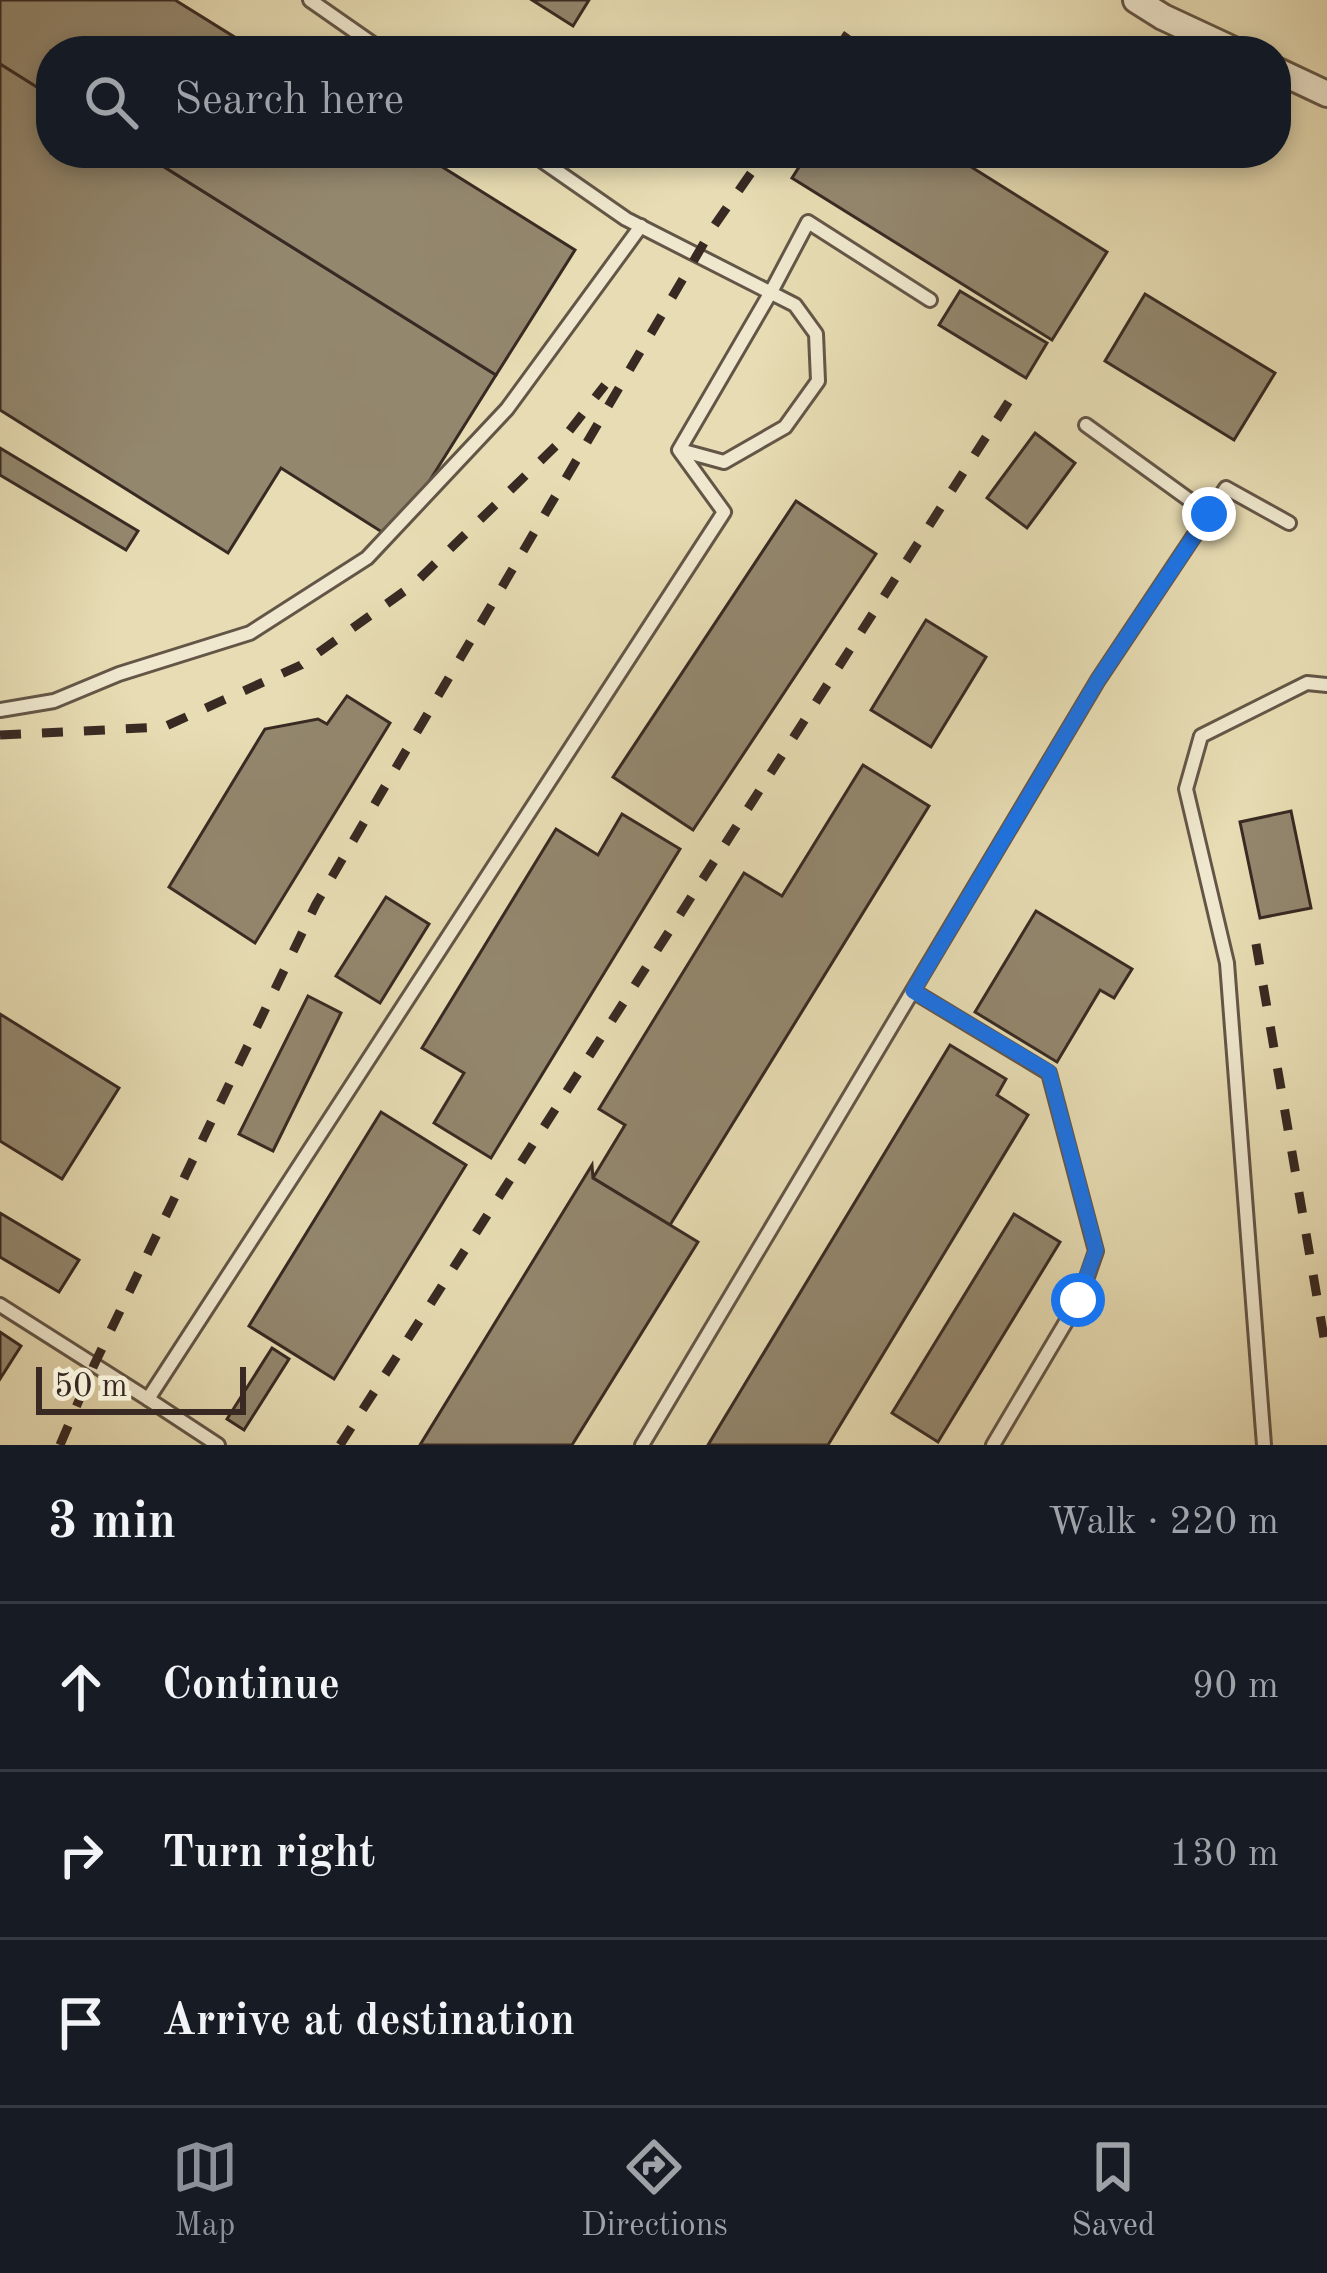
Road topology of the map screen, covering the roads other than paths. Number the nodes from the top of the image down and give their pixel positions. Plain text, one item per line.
1 (310, 0) edge
2 (1136, 0) edge
3 (362, 36) edge
4 (1204, 36) edge
5 (1291, 77) edge
6 (1327, 94) edge
7 (553, 168) edge
8 (640, 226) junction
9 (771, 292) junction
10 (929, 300) dead end
11 (1086, 424) dead end
12 (679, 449) junction
13 (1209, 514) junction
14 (1289, 523) dead end
15 (1327, 685) edge
16 (0, 710) edge
17 (913, 991) junction
18 (0, 1304) edge
19 (148, 1399) junction
20 (218, 1445) edge
21 (642, 1445) edge
22 (993, 1445) edge
23 (1264, 1445) edge

1 - 3 lane
2 - 4 street
5 - 6 street
7 - 8 lane
8 - 9 lane
8 - 16 lane
9 - 10 lane
9 - 12 lane
9 - 12 lane
11 - 13 lane
12 - 19 lane
13 - 14 lane
13 - 17 lane
15 - 23 lane
17 - 21 lane
17 - 22 lane
18 - 19 lane
19 - 20 lane

